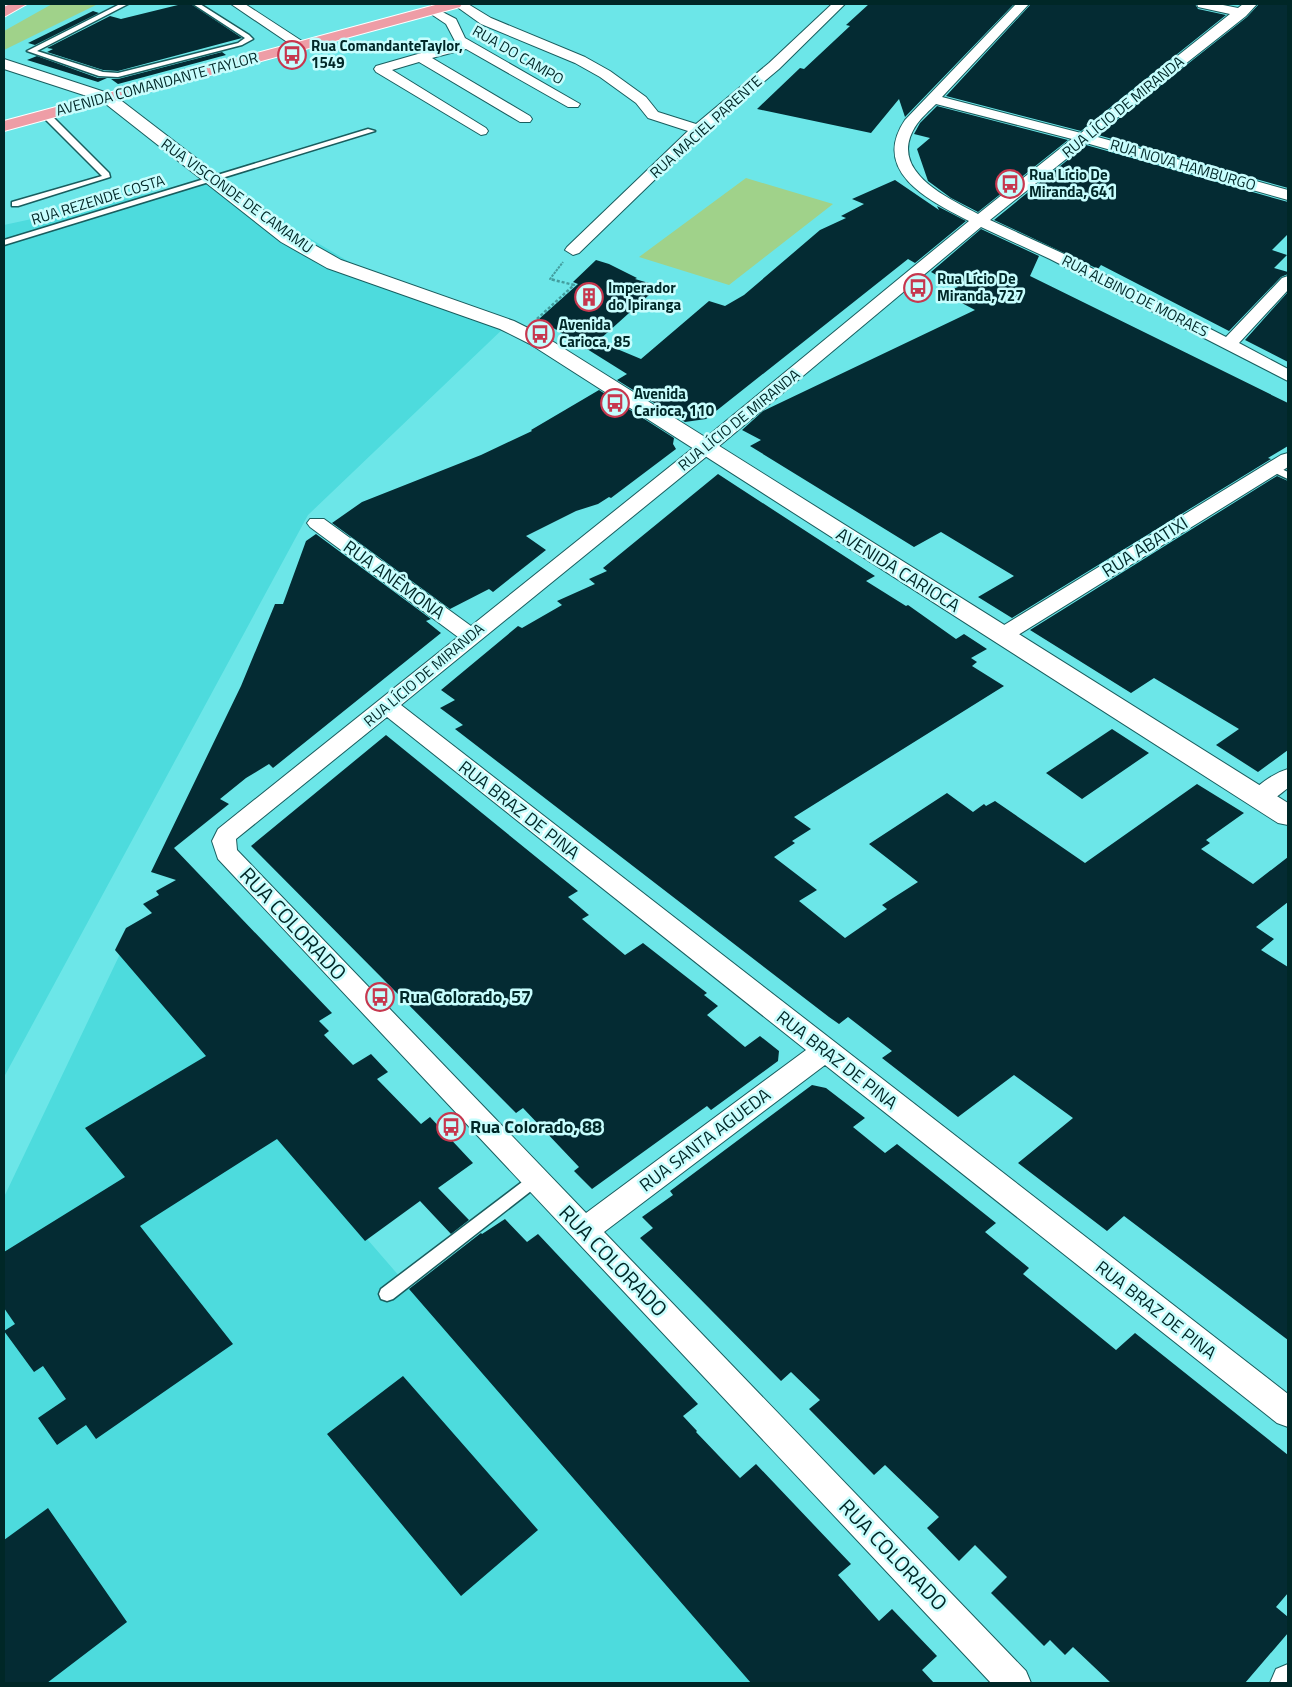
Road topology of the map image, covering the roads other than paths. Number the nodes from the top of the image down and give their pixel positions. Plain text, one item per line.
1 (20, 4) edge
2 (125, 4) edge
3 (196, 4) edge
4 (237, 4) edge
5 (457, 4) edge
6 (839, 4) edge
7 (1023, 4) edge
8 (1202, 4) edge
9 (1246, 8) edge
10 (431, 10) junction
11 (4, 13) edge
12 (467, 44) junction
13 (301, 45) junction
14 (422, 58) junction
15 (173, 61) junction
16 (4, 64) edge
17 (191, 75) junction
18 (108, 98) junction
19 (933, 99) junction
20 (573, 104) dead end
21 (46, 115) junction
22 (525, 119) dead end
23 (4, 126) edge
24 (698, 130) junction
25 (371, 131) dead end
26 (481, 131) dead end
27 (1084, 138) junction
28 (212, 180) junction
29 (1288, 195) edge
30 (14, 204) dead end
31 (980, 220) junction
32 (4, 243) edge
33 (573, 250) road end
34 (1288, 281) edge
35 (515, 329) joint
36 (1228, 344) junction
37 (1288, 376) edge
38 (705, 448) junction
39 (1283, 468) edge
40 (317, 524) dead end
41 (1002, 635) junction
42 (470, 636) junction
43 (387, 706) junction
44 (1288, 777) edge
45 (1259, 798) junction
46 (1288, 816) edge
47 (226, 835) joint
48 (825, 1050) junction
49 (535, 1180) junction
50 (584, 1230) junction
51 (387, 1294) dead end
52 (1288, 1413) edge
53 (1014, 1683) edge

1 - 11 main road
2 - 15 lane
3 - 15 lane
4 - 13 street
5 - 10 main road, AVENIDA COMANDANTE TAYLOR
5 - 24 street
6 - 24 street, RUA MACIEL PARENTE
7 - 19 street, RUA ALBINO DE MORAES
8 - 9 street
9 - 27 street, RUA LÍCIO DE MIRANDA
10 - 12 street, RUA DO CAMPO
10 - 13 main road, AVENIDA COMANDANTE TAYLOR
12 - 14 street
12 - 20 street, RUA DO CAMPO
13 - 17 main road, AVENIDA COMANDANTE TAYLOR
14 - 22 street
14 - 26 street
15 - 17 lane
16 - 18 street, RUA VISCONDE DE CAMAMU
17 - 18 main road, AVENIDA COMANDANTE TAYLOR
18 - 21 main road, AVENIDA COMANDANTE TAYLOR
18 - 28 street, RUA VISCONDE DE CAMAMU
19 - 27 street, RUA NOVA HAMBURGO
19 - 31 street, RUA ALBINO DE MORAES
21 - 23 main road, AVENIDA COMANDANTE TAYLOR
21 - 30 lane
24 - 33 street, RUA MACIEL PARENTE
25 - 28 lane, RUA REZENDE COSTA
27 - 29 street, RUA NOVA HAMBURGO
27 - 31 street, RUA LÍCIO DE MIRANDA
28 - 32 lane, RUA REZENDE COSTA
28 - 35 street, RUA VISCONDE DE CAMAMU
31 - 36 street, RUA ALBINO DE MORAES
31 - 38 street, RUA LÍCIO DE MIRANDA
34 - 36 street
35 - 38 street, AVENIDA CARIOCA
36 - 37 street, RUA ALBINO DE MORAES
38 - 41 street, AVENIDA CARIOCA
38 - 42 street, RUA LÍCIO DE MIRANDA
39 - 41 street, RUA ABATIXI
40 - 42 street, RUA ANÊMONA
41 - 45 street, AVENIDA CARIOCA
42 - 43 street, RUA LÍCIO DE MIRANDA
43 - 47 street, RUA LÍCIO DE MIRANDA
43 - 48 street, RUA BRAZ DE PINA
44 - 45 street
45 - 46 street, AVENIDA CARIOCA
47 - 49 street, RUA COLORADO
48 - 50 street, RUA SANTA AGUEDA
48 - 52 street, RUA BRAZ DE PINA
49 - 50 street, RUA COLORADO
49 - 51 lane
50 - 53 street, RUA COLORADO

